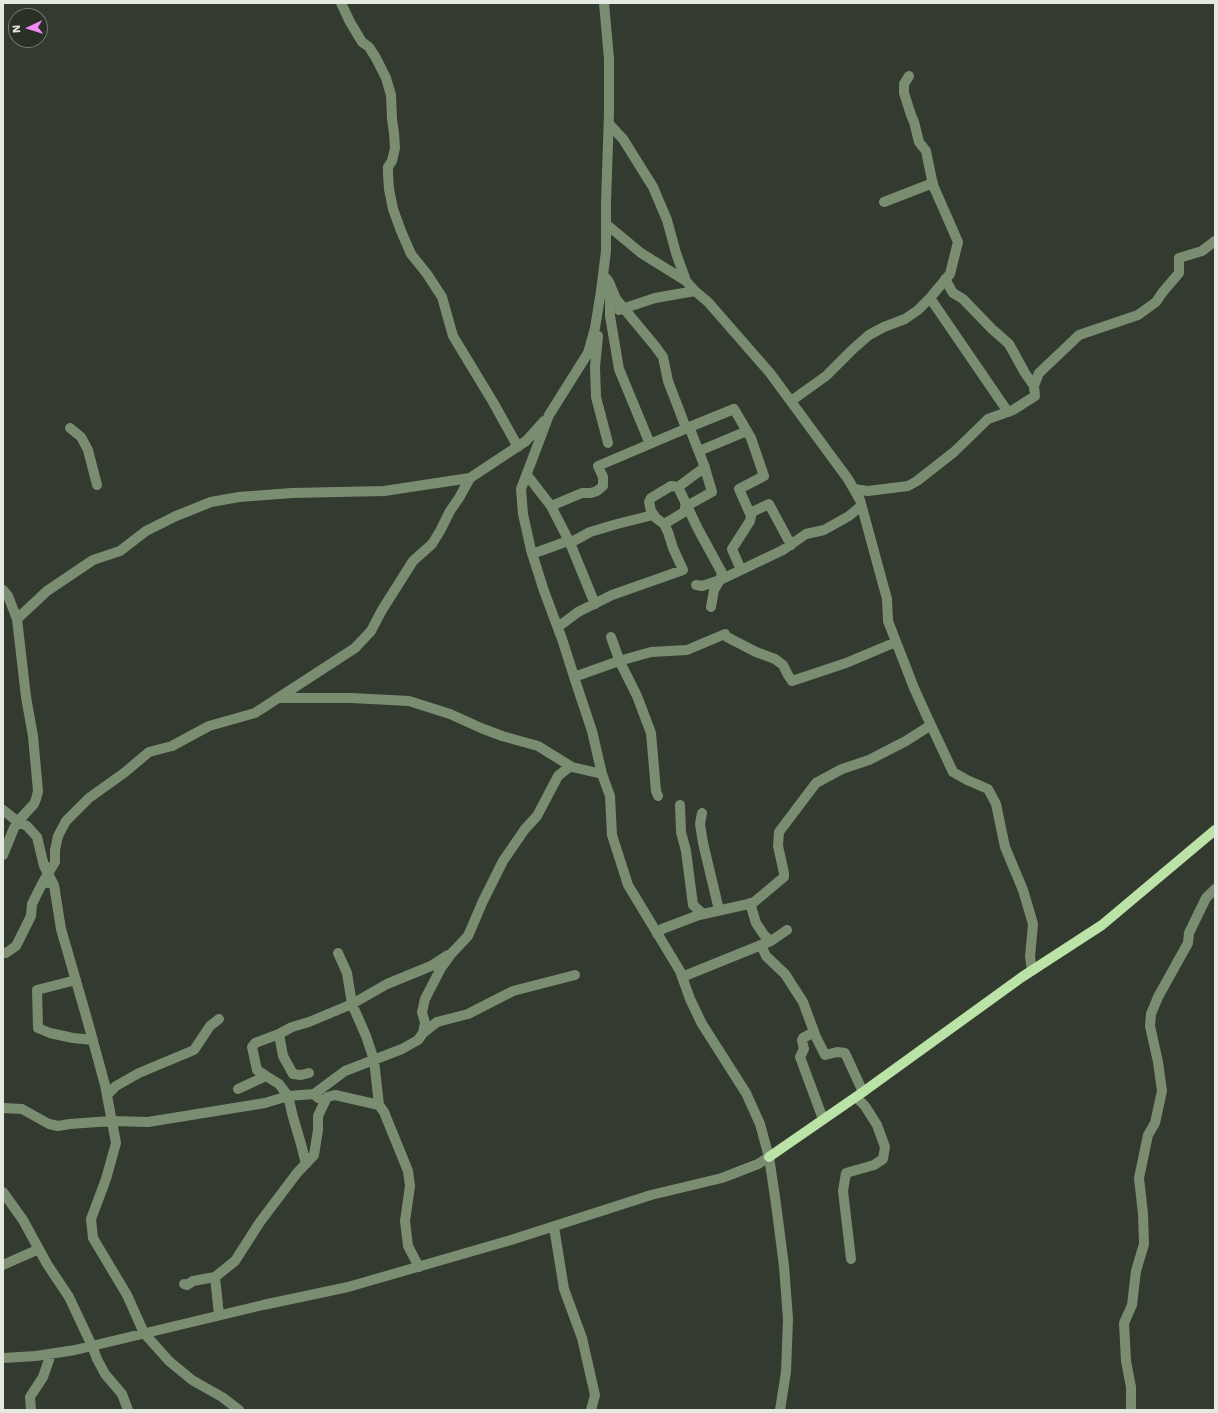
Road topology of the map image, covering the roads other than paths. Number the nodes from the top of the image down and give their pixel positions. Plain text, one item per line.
1 (341, 3) edge
2 (604, 3) edge
3 (909, 76) dead end
4 (609, 124) junction
5 (932, 183) junction
6 (884, 202) dead end
7 (606, 224) junction
8 (1215, 240) edge
9 (945, 280) junction
10 (686, 281) junction
11 (606, 282) junction
12 (695, 291) junction
13 (930, 298) junction
14 (623, 309) junction
15 (610, 316) junction
16 (597, 326) junction
17 (1034, 386) junction
18 (791, 401) junction
19 (1008, 412) junction
20 (549, 415) junction
21 (689, 427) junction
22 (70, 428) dead end
23 (747, 431) junction
24 (608, 443) dead end
25 (650, 444) junction
26 (518, 447) junction
27 (699, 451) junction
28 (705, 467) junction
29 (527, 475) junction
30 (470, 478) junction
31 (97, 485) dead end
32 (678, 487) junction
33 (854, 489) junction
34 (551, 506) junction
35 (687, 506) junction
36 (861, 506) junction
37 (654, 515) junction
38 (751, 516) junction
39 (664, 524) junction
40 (569, 542) junction
41 (790, 545) junction
42 (532, 554) junction
43 (741, 570) junction
44 (720, 580) junction
45 (696, 585) dead end
46 (5, 594) edge
47 (594, 604) junction
48 (711, 607) dead end
49 (17, 619) junction
50 (558, 627) junction
51 (611, 637) dead end
52 (896, 642) junction
53 (619, 661) junction
54 (574, 677) junction
55 (279, 698) junction
56 (931, 725) junction
57 (572, 767) junction
58 (602, 774) junction
59 (658, 796) dead end
60 (680, 805) dead end
61 (3, 810) edge
62 (702, 813) dead end
63 (18, 822) junction
64 (1215, 830) edge
65 (3, 855) edge
66 (46, 878) junction
67 (1215, 889) edge
68 (750, 903) junction
69 (719, 910) junction
70 (703, 914) junction
71 (787, 930) dead end
72 (657, 934) junction
73 (771, 941) junction
74 (761, 945) junction
75 (3, 953) edge
76 (338, 953) dead end
77 (451, 954) junction
78 (1032, 970) junction
79 (575, 975) dead end
80 (682, 977) junction
81 (76, 980) junction
82 (352, 1004) junction
83 (219, 1019) dead end
84 (814, 1032) junction
85 (423, 1033) junction
86 (279, 1034) junction
87 (93, 1040) junction
88 (374, 1060) junction
89 (309, 1073) dead end
90 (266, 1076) junction
91 (238, 1089) dead end
92 (314, 1094) junction
93 (859, 1094) junction
94 (107, 1095) junction
95 (288, 1096) junction
96 (323, 1105) junction
97 (379, 1105) junction
98 (3, 1108) edge
99 (823, 1119) junction
100 (111, 1120) junction
101 (768, 1157) junction
102 (306, 1164) junction
103 (3, 1192) edge
104 (554, 1227) junction
105 (39, 1249) junction
106 (851, 1259) dead end
107 (3, 1265) edge
108 (419, 1267) junction
109 (215, 1277) junction
110 (184, 1284) dead end
111 (219, 1315) junction
112 (144, 1333) junction
113 (92, 1346) junction
114 (51, 1354) junction
115 (3, 1358) edge
116 (30, 1408) edge
117 (128, 1410) edge
118 (239, 1410) edge
119 (591, 1410) edge
120 (780, 1410) edge
121 (1131, 1410) edge

1 - 26 street
2 - 4 street
3 - 5 street
4 - 7 street
4 - 10 street
5 - 6 street
5 - 9 street
7 - 10 street
7 - 11 street
8 - 17 street
9 - 13 street
9 - 17 street
10 - 12 street
11 - 14 street
11 - 15 street
11 - 16 street
12 - 14 street
12 - 18 street
13 - 18 street
13 - 19 street
14 - 15 street
14 - 21 street
15 - 16 street
15 - 25 street
16 - 20 street
16 - 24 street
17 - 19 street
18 - 33 street
19 - 33 street
20 - 26 street
20 - 29 street
21 - 23 street
21 - 25 street
21 - 27 street
22 - 31 street
23 - 27 street
23 - 38 street
25 - 34 street
26 - 30 street
27 - 28 street
28 - 32 street
28 - 35 street
29 - 34 street
29 - 42 street
30 - 49 street
30 - 55 street
32 - 35 street
32 - 37 street
33 - 36 street
34 - 40 street
35 - 39 street
35 - 44 street
36 - 41 street
36 - 52 street
37 - 39 street
37 - 40 street
38 - 41 street
38 - 43 street
39 - 47 street
40 - 42 street
40 - 47 street
41 - 43 street
42 - 50 street
43 - 44 street
44 - 45 street
44 - 48 street
46 - 49 street
47 - 50 street
49 - 63 street
50 - 54 street
51 - 53 street
52 - 53 street
52 - 56 street
53 - 54 street
53 - 59 street
54 - 58 street
55 - 57 street
55 - 66 street
56 - 68 street
56 - 78 street
57 - 58 street
57 - 77 street
58 - 72 street
60 - 70 street
61 - 63 street
62 - 69 street
63 - 65 street
63 - 66 street
64 - 78 main road
66 - 75 street
66 - 81 street
67 - 121 street
68 - 69 street
68 - 73 street
69 - 70 street
70 - 72 street
71 - 73 street
72 - 80 street
73 - 74 street
74 - 80 street
74 - 84 street
76 - 82 street
77 - 82 street
77 - 85 street
78 - 93 main road
79 - 85 street
80 - 101 street
81 - 87 street
81 - 87 street
82 - 86 street
82 - 88 street
83 - 94 street
84 - 93 street
84 - 99 street
85 - 88 street
86 - 89 street
86 - 90 street
87 - 94 street
88 - 92 street
88 - 97 street
90 - 91 street
90 - 95 street
92 - 95 street
92 - 96 street
93 - 99 main road
93 - 106 street
94 - 100 street
95 - 100 street
95 - 102 street
96 - 97 street
96 - 102 street
97 - 108 street
98 - 100 street
99 - 101 main road
100 - 112 street
101 - 104 street
101 - 120 street
102 - 109 street
103 - 105 street
104 - 108 street
104 - 119 street
105 - 107 street
105 - 113 street
108 - 111 street
109 - 110 street
109 - 111 street
111 - 112 street
112 - 113 street
112 - 118 street
113 - 114 street
113 - 117 street
114 - 115 street
114 - 116 street

